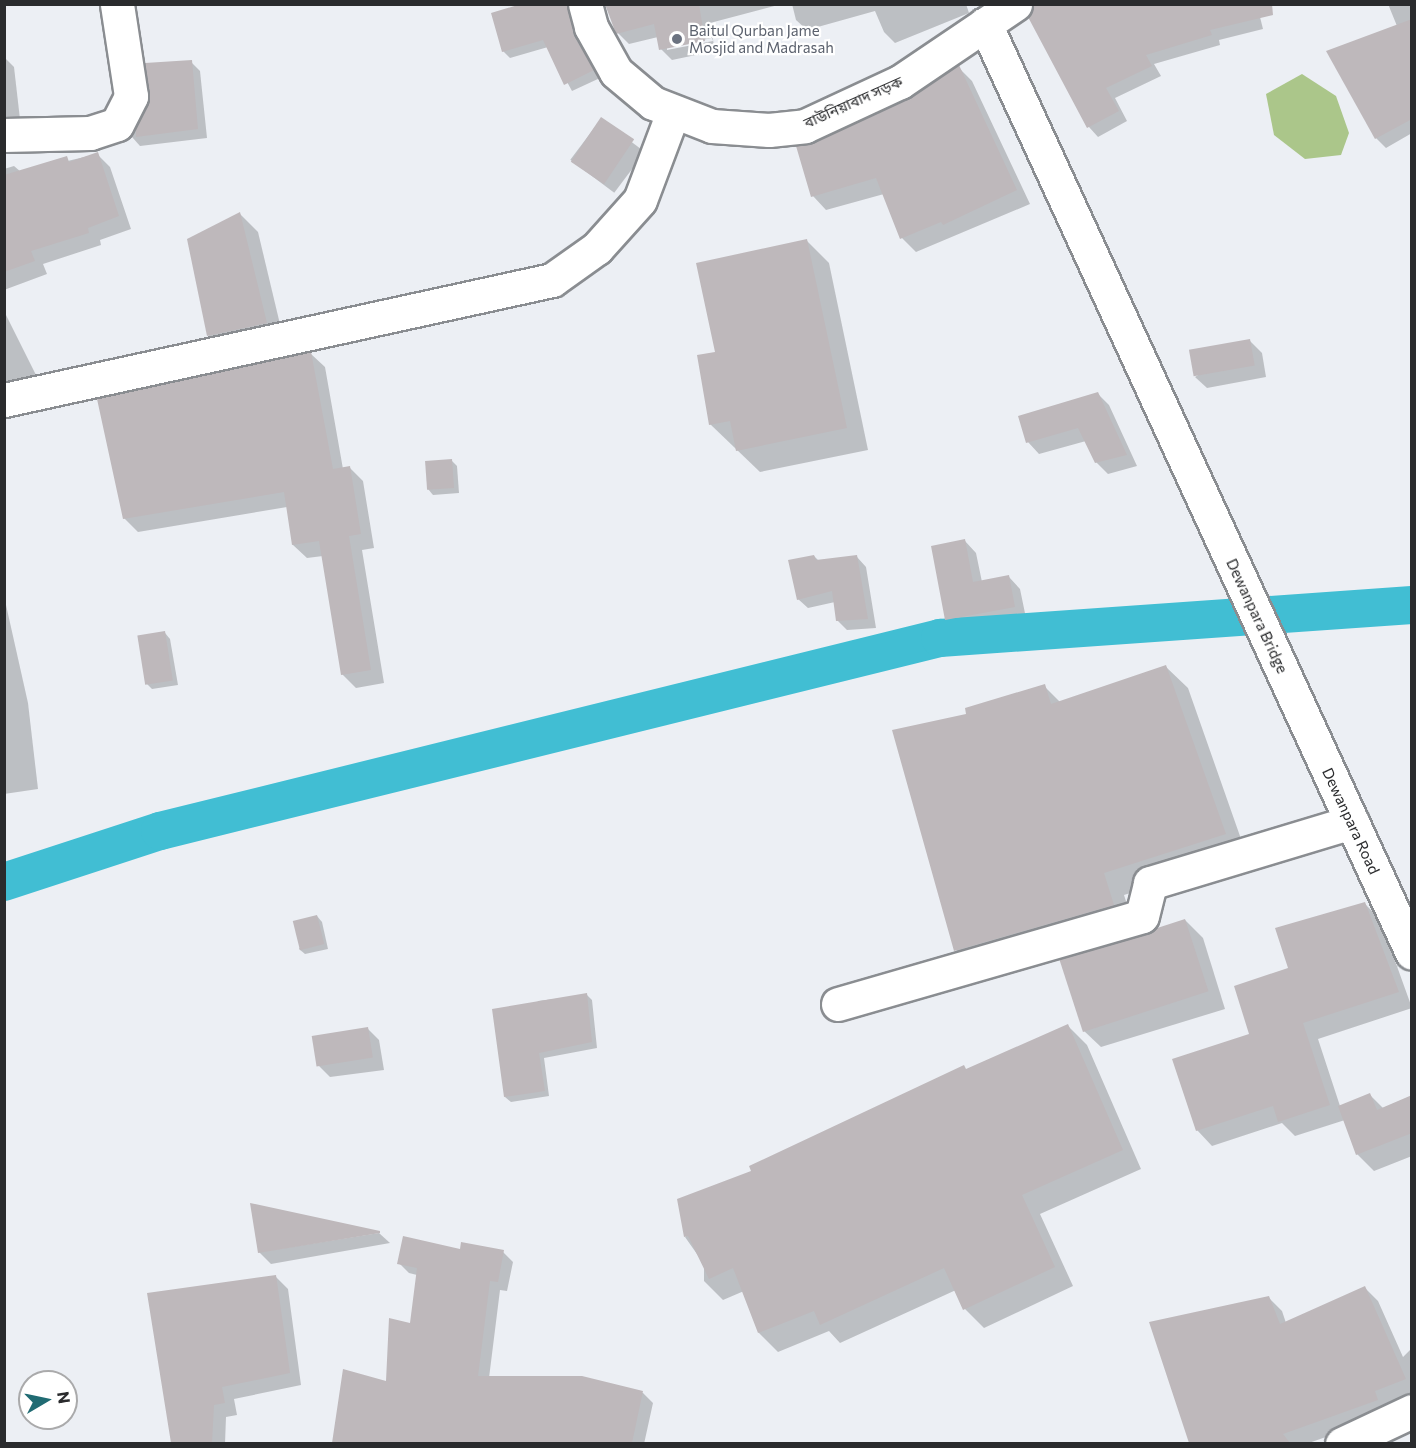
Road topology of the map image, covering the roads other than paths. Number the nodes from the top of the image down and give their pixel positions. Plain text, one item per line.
1 (117, 4) edge
2 (585, 4) edge
3 (1015, 4) edge
4 (985, 24) junction
5 (673, 112) junction
6 (4, 135) edge
7 (4, 399) edge
8 (1291, 690) joint
9 (1352, 822) junction
10 (1412, 953) edge
11 (838, 1004) dead end
12 (1412, 1411) edge
13 (1342, 1443) edge

1 - 6 street
2 - 5 street, বাউনিয়াবাদ সড়ক
3 - 4 street, বাউনিয়াবাদ সড়ক
4 - 5 street, বাউনিয়াবাদ সড়ক
4 - 8 street, Dewanpara Bridge
5 - 7 street
8 - 9 street, Dewanpara Road
9 - 10 street, Dewanpara Road
9 - 11 street
12 - 13 street

